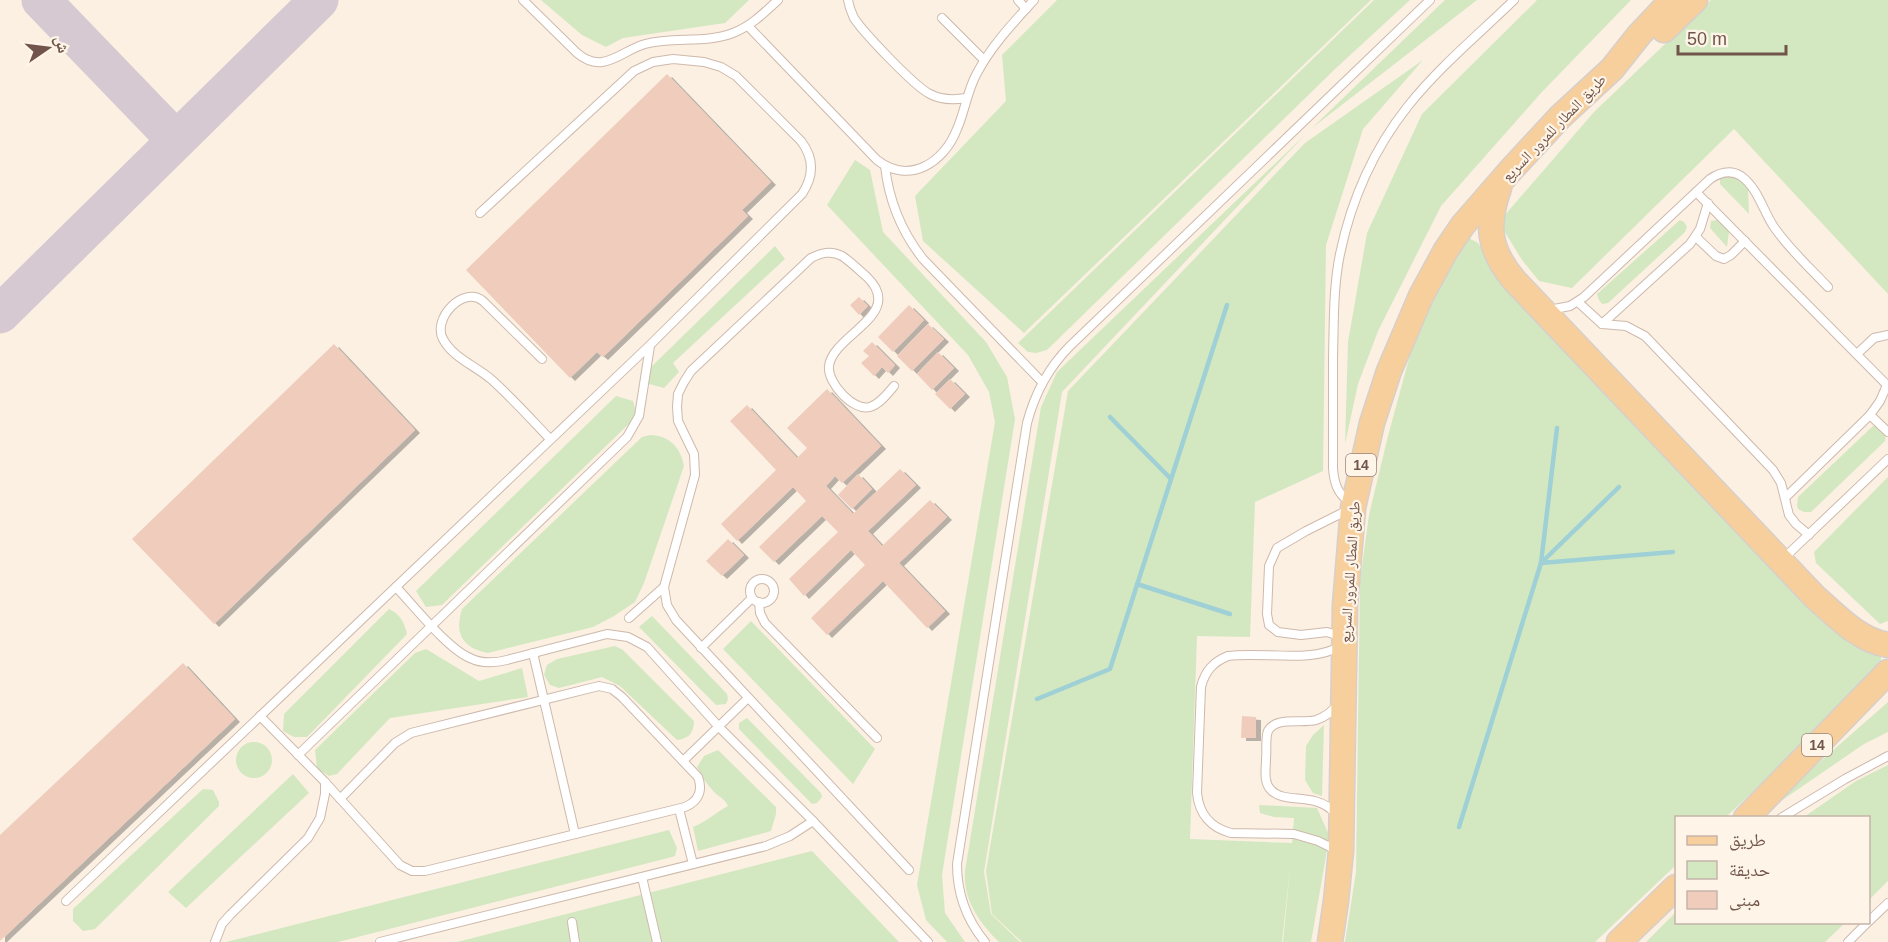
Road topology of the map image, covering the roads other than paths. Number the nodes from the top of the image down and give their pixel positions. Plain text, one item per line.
1 (523, 0) edge
2 (778, 0) edge
3 (848, 0) edge
4 (1018, 0) edge
5 (1034, 0) edge
6 (1430, 0) edge
7 (1514, 0) edge
8 (1695, 0) edge
9 (1026, 9) junction
10 (1673, 11) edge
11 (942, 18) dead end
12 (748, 26) junction
13 (984, 60) junction
14 (966, 98) junction
15 (885, 166) junction
16 (1510, 171) junction
17 (1696, 192) junction
18 (1708, 203) junction
19 (480, 213) dead end
20 (1696, 237) junction
21 (1745, 241) junction
22 (1828, 287) dead end
23 (1578, 302) junction
24 (1542, 310) junction
25 (1602, 324) junction
26 (1888, 335) edge
27 (650, 345) junction
28 (1857, 354) junction
29 (542, 359) dead end
30 (1042, 382) junction
31 (1888, 385) edge
32 (894, 386) dead end
33 (1870, 414) junction
34 (1888, 432) edge
35 (550, 439) junction
36 (1888, 459) edge
37 (1785, 498) junction
38 (1353, 506) junction
39 (1809, 535) junction
40 (1781, 562) junction
41 (396, 587) junction
42 (664, 587) junction
43 (629, 618) dead end
44 (432, 625) junction
45 (1344, 641) junction
46 (1888, 645) edge
47 (701, 648) junction
48 (533, 653) junction
49 (1888, 672) edge
50 (748, 698) junction
51 (1343, 698) junction
52 (543, 699) junction
53 (260, 716) junction
54 (719, 727) junction
55 (877, 738) dead end
56 (298, 755) junction
57 (1888, 756) edge
58 (683, 761) junction
59 (325, 782) junction
60 (339, 799) junction
61 (679, 809) junction
62 (1748, 816) edge
63 (1784, 816) edge
64 (813, 821) junction
65 (1342, 823) junction
66 (575, 834) junction
67 (1341, 851) junction
68 (693, 864) junction
69 (909, 870) dead end
70 (642, 877) junction
71 (1675, 889) edge
72 (66, 900) dead end
73 (1888, 903) edge
74 (1870, 920) edge
75 (572, 922) dead end
76 (1866, 924) edge
77 (413, 938) edge
78 (215, 942) edge
79 (380, 942) edge
80 (575, 942) edge
81 (657, 942) edge
82 (928, 942) edge
83 (985, 942) edge
84 (1330, 942) edge
85 (1619, 942) edge
86 (1848, 942) edge

1 - 12 lane
2 - 12 lane
3 - 14 lane
4 - 9 lane
5 - 9 lane
6 - 30 lane
7 - 38 lane
8 - 10 main road, طريق المطار للمرور السريع
9 - 13 lane
10 - 16 main road, طريق المطار للمرور السريع / 14
11 - 13 lane
12 - 15 lane
13 - 14 lane
14 - 15 lane
15 - 30 lane
16 - 24 main road
16 - 38 main road, طريق المطار للمرور السريع / 14
17 - 18 lane
17 - 22 lane
17 - 23 lane
18 - 20 lane
18 - 21 lane
19 - 27 lane
20 - 21 lane
20 - 25 lane
21 - 28 lane
23 - 24 lane
23 - 25 lane
24 - 40 main road
25 - 37 lane
26 - 28 lane
27 - 35 lane
27 - 44 lane
28 - 31 lane
29 - 35 lane
30 - 83 lane
31 - 33 lane
32 - 42 lane
33 - 34 lane
33 - 37 lane
35 - 41 lane
36 - 39 lane
37 - 39 lane
38 - 45 main road, طريق المطار للمرور السريع / 14
38 - 45 lane
39 - 40 lane
40 - 46 main road
41 - 44 lane
41 - 53 lane
42 - 43 lane
42 - 47 lane
44 - 48 lane
44 - 56 lane
45 - 51 main road, طريق المطار للمرور السريع / 14
45 - 67 lane
47 - 50 lane
47 - 55 lane
48 - 52 lane
48 - 54 lane
49 - 62 main road, 14
50 - 54 lane
50 - 69 lane
51 - 65 main road, طريق المطار للمرور السريع / 14
51 - 65 lane
52 - 58 lane
52 - 60 lane
52 - 66 lane
53 - 56 lane
53 - 72 lane
54 - 58 lane
54 - 64 lane
56 - 59 lane
57 - 63 lane
58 - 61 lane
59 - 60 lane
59 - 78 lane
60 - 66 lane
61 - 66 lane
61 - 68 lane
64 - 68 lane
64 - 82 lane
65 - 67 main road, طريق المطار للمرور السريع / 14
67 - 84 main road, طريق المطار للمرور السريع / 14
68 - 70 lane
70 - 77 lane
70 - 81 lane
71 - 85 main road
73 - 74 lane
75 - 80 lane
76 - 86 lane
77 - 79 lane

